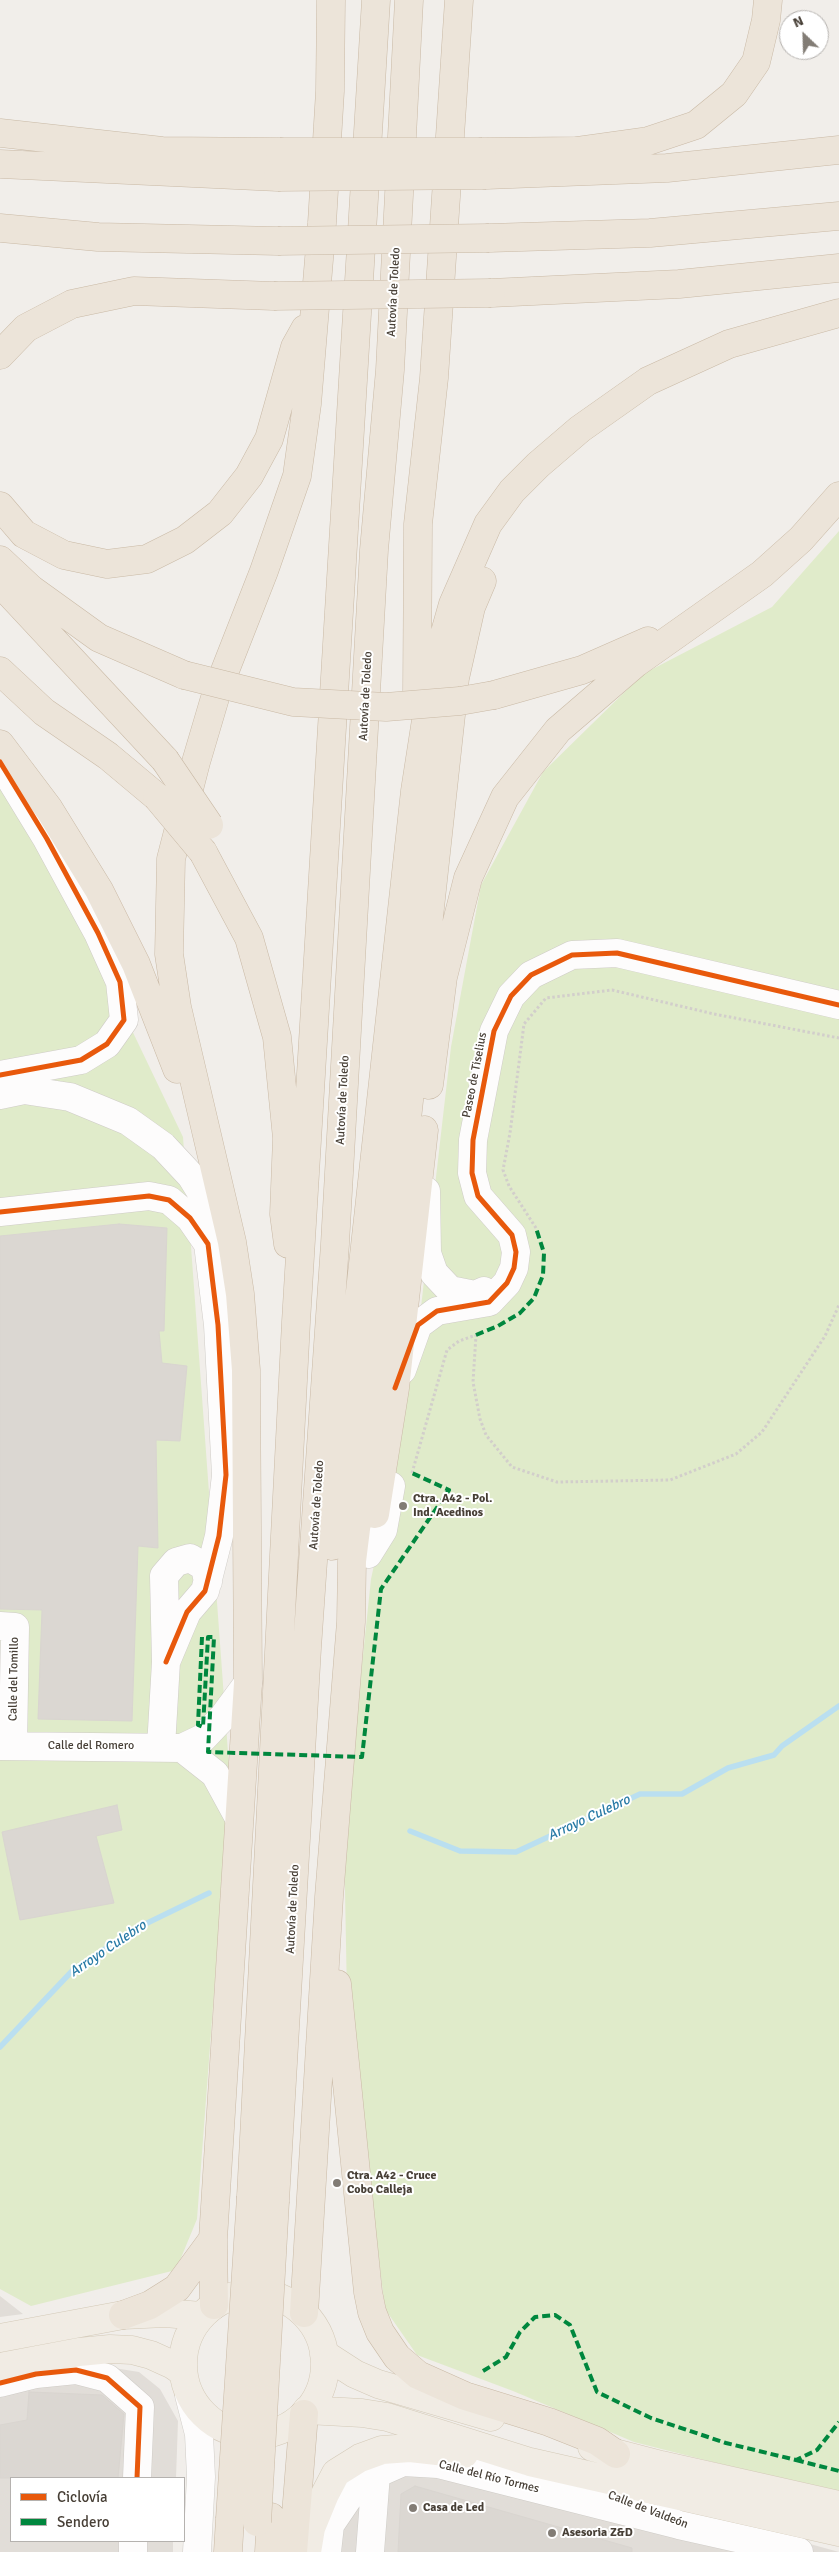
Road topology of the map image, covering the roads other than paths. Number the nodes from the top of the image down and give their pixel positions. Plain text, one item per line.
1 (331, 0) edge
2 (376, 0) edge
3 (409, 0) edge
4 (459, 0) edge
5 (768, 0) edge
6 (0, 134) edge
7 (839, 150) edge
8 (0, 164) edge
9 (484, 164) junction
10 (279, 165) junction
11 (839, 216) edge
12 (0, 228) edge
13 (839, 268) edge
14 (839, 313) edge
15 (314, 315) junction
16 (0, 355) edge
17 (580, 429) junction
18 (839, 496) edge
19 (0, 506) edge
20 (0, 560) edge
21 (0, 583) edge
22 (717, 605) junction
23 (0, 671) edge
24 (0, 744) edge
25 (0, 762) edge
26 (415, 791) junction
27 (839, 1005) edge
28 (278, 1037) junction
29 (0, 1075) edge
30 (0, 1095) edge
31 (425, 1117) junction
32 (212, 1161) junction
33 (0, 1212) edge
34 (232, 1242) junction
35 (335, 1244) junction
36 (507, 1283) junction
37 (296, 1322) junction
38 (395, 1388) junction
39 (332, 1543) junction
40 (208, 1582) junction
41 (351, 1622) junction
42 (0, 1626) edge
43 (166, 1662) junction
44 (248, 1683) junction
45 (6, 1746) edge
46 (172, 1748) junction
47 (239, 1818) junction
48 (329, 1898) junction
49 (272, 2200) junction
50 (213, 2239) junction
51 (207, 2310) junction
52 (304, 2313) junction
53 (123, 2315) junction
54 (69, 2324) junction
55 (0, 2329) edge
56 (0, 2338) edge
57 (324, 2354) junction
58 (0, 2367) edge
59 (37, 2367) junction
60 (0, 2383) edge
61 (186, 2384) junction
62 (306, 2412) junction
63 (616, 2454) junction
64 (530, 2462) junction
65 (376, 2474) junction
66 (137, 2477) edge
67 (839, 2505) edge
68 (264, 2520) junction
69 (679, 2525) junction
70 (839, 2532) edge
71 (321, 2547) edge
72 (762, 2548) edge
73 (371, 2549) edge
74 (197, 2552) edge
75 (228, 2552) edge
76 (255, 2552) edge
77 (269, 2552) edge
78 (293, 2552) edge
79 (800, 2552) edge

1 - 15 highway
2 - 37 highway
3 - 35 highway, Autovía de Toledo
4 - 26 highway
5 - 9 highway
6 - 10 highway
7 - 9 highway
8 - 10 highway
9 - 10 highway, bridge
11 - 12 highway, bridge
13 - 16 highway, bridge
14 - 17 highway
15 - 19 highway
15 - 32 highway
17 - 26 highway
17 - 41 highway
18 - 22 highway
20 - 22 highway, bridge
21 - 28 highway, bridge
22 - 31 highway
23 - 28 highway, bridge
24 - 32 highway
25 - 29 street
26 - 39 highway
27 - 36 street, Paseo de Tiselius
28 - 37 highway
30 - 34 street
31 - 36 street
31 - 38 highway
32 - 34 highway
33 - 40 street
34 - 44 highway
35 - 39 highway
35 - 49 highway, Autovía de Toledo
36 - 38 street
37 - 49 highway
38 - 41 highway
39 - 49 highway
40 - 43 street
40 - 43 street
41 - 48 highway
42 - 45 street, Calle del Tomillo
43 - 46 street
44 - 46 street
44 - 47 highway
45 - 46 street, Calle del Romero
46 - 47 street
47 - 50 highway
48 - 52 highway
48 - 63 highway
49 - 68 highway, bridge
49 - 75 highway, bridge
50 - 51 highway
50 - 53 highway
51 - 52 main road
51 - 53 main road
51 - 61 main road
52 - 57 main road
53 - 54 main road
54 - 55 street
54 - 56 main road
57 - 62 main road
57 - 63 main road
58 - 59 main road
59 - 60 street
59 - 61 main road
59 - 66 street
61 - 62 main road
61 - 74 street
62 - 64 main road
62 - 78 highway
63 - 67 main road
64 - 69 street, Calle de Valdeón
64 - 70 main road
64 - 71 main road
65 - 69 street, Calle del Río Tormes
65 - 71 street, Calle del Río Tormes
65 - 73 street
68 - 76 highway
68 - 77 highway
69 - 72 street, Calle de Valdeón
71 - 73 street
72 - 79 street, Calle de Valdeón

